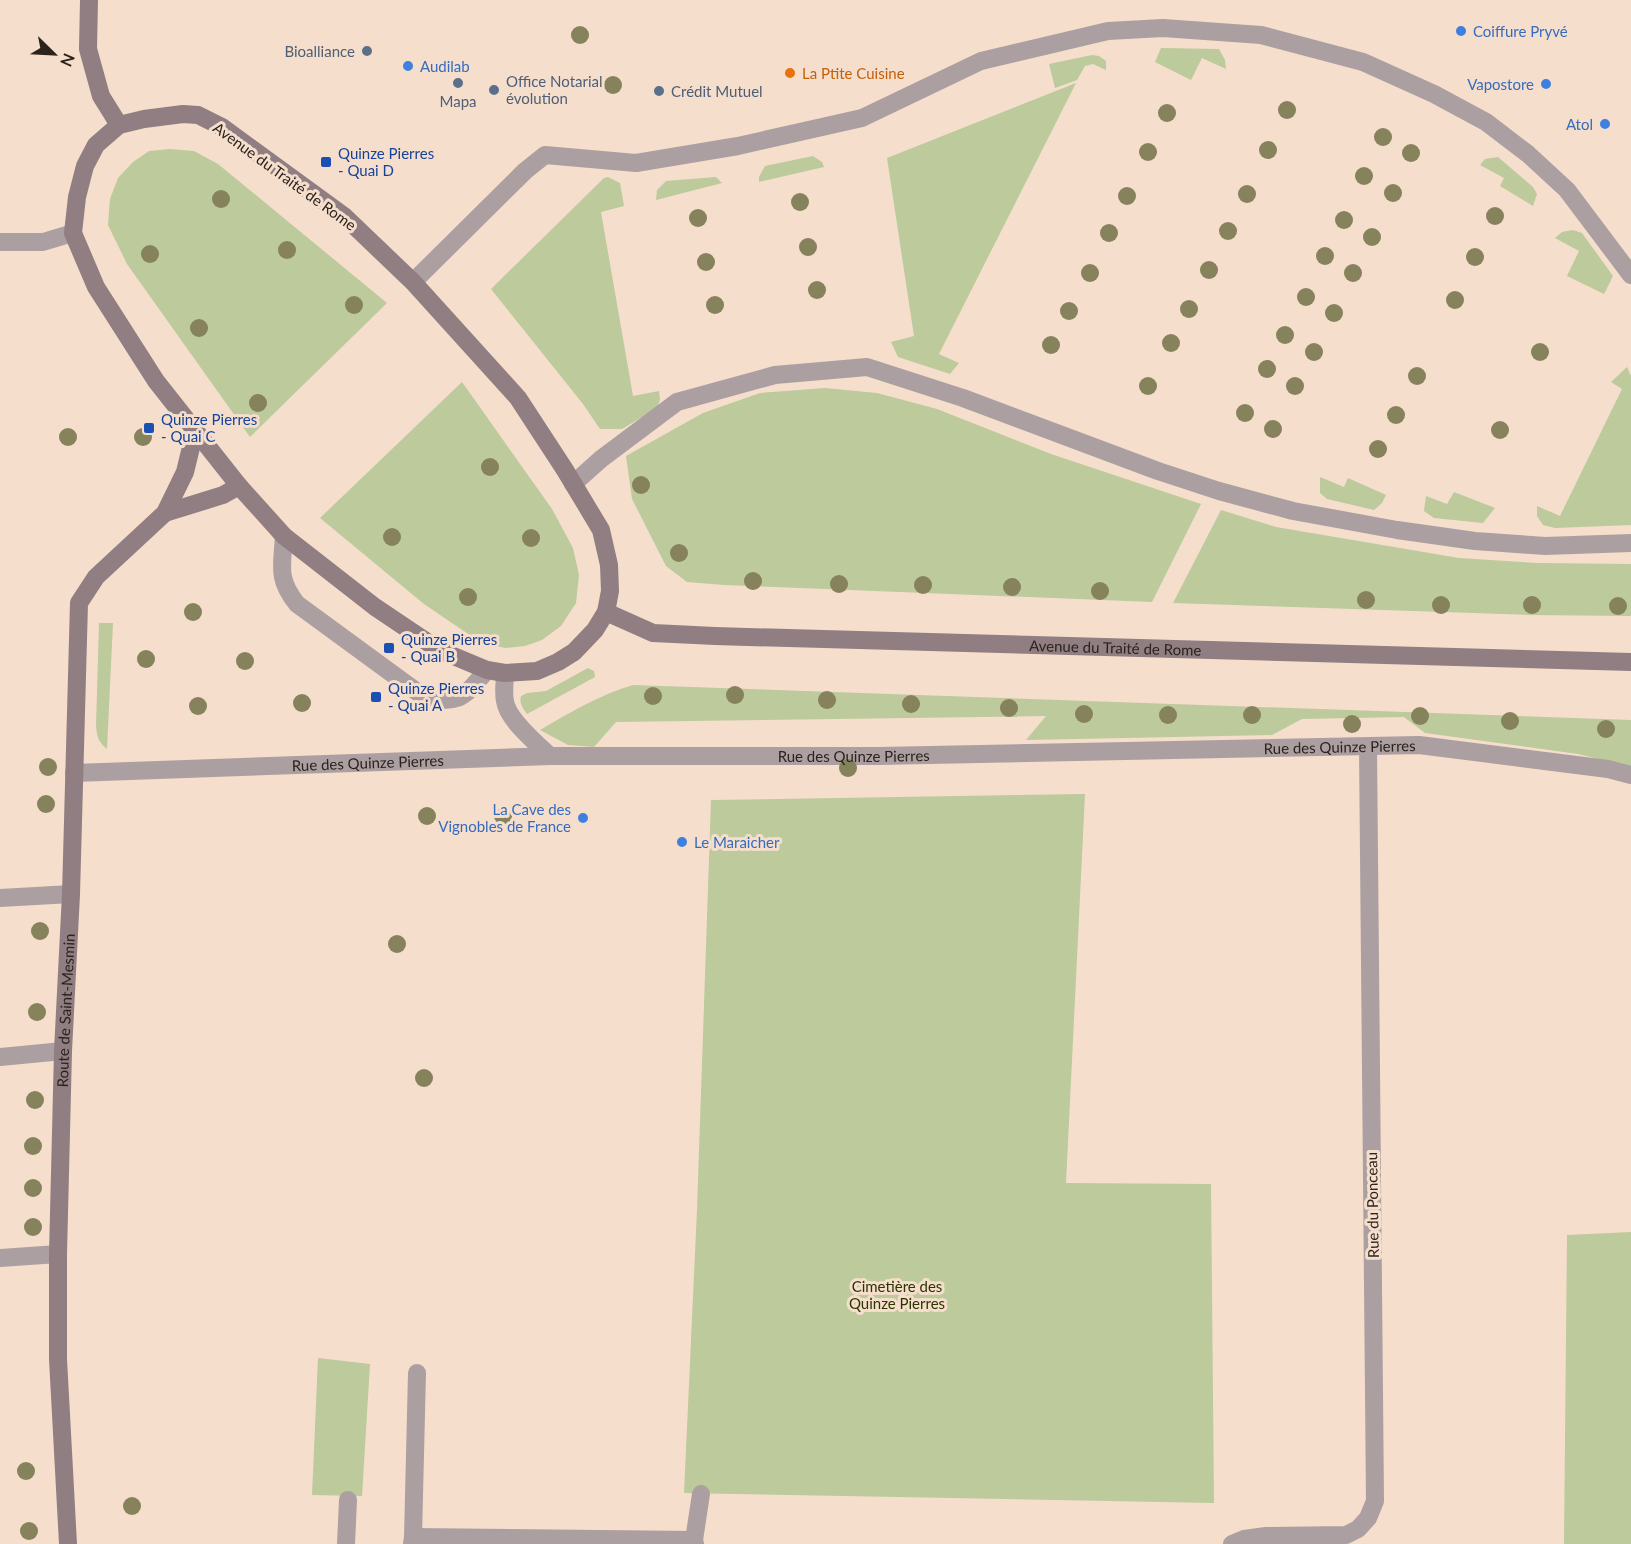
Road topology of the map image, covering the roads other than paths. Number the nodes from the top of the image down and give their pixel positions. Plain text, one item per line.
1 (89, 0) edge
2 (119, 125) junction
3 (73, 233) junction
4 (0, 242) edge
5 (1631, 275) edge
6 (413, 282) junction
7 (195, 431) junction
8 (573, 484) junction
9 (239, 486) junction
10 (165, 513) junction
11 (284, 536) junction
12 (1631, 543) edge
13 (606, 612) junction
14 (1631, 662) edge
15 (496, 671) junction
16 (1368, 747) junction
17 (550, 756) junction
18 (74, 773) junction
19 (1631, 774) edge
20 (71, 894) junction
21 (0, 898) edge
22 (63, 1051) junction
23 (0, 1057) edge
24 (58, 1254) junction
25 (0, 1258) edge
26 (417, 1373) dead end
27 (701, 1494) dead end
28 (348, 1500) dead end
29 (412, 1540) edge
30 (695, 1542) edge
31 (68, 1544) edge
32 (346, 1544) edge
33 (1232, 1544) edge

1 - 2 main road
2 - 3 main road, Avenue du Traité de Rome
2 - 6 main road, Avenue du Traité de Rome
3 - 4 street
3 - 7 main road, Avenue du Traité de Rome
5 - 6 street
6 - 8 main road, Avenue du Traité de Rome
7 - 9 main road, Avenue du Traité de Rome
7 - 10 main road, Route de Saint-Mesmin
8 - 12 street
8 - 13 main road, Avenue du Traité de Rome
9 - 10 main road, Route de Saint-Mesmin
9 - 11 main road, Avenue du Traité de Rome
10 - 18 main road, Route de Saint-Mesmin
11 - 15 main road, Avenue du Traité de Rome
11 - 15 street
13 - 14 main road, Avenue du Traité de Rome
13 - 15 main road, Avenue du Traité de Rome
15 - 17 street
16 - 17 street, Rue des Quinze Pierres
16 - 19 street, Rue des Quinze Pierres
16 - 33 street, Rue du Ponceau
17 - 18 street, Rue des Quinze Pierres
18 - 20 main road, Route de Saint-Mesmin
20 - 21 street
20 - 22 main road, Route de Saint-Mesmin
22 - 23 street
22 - 24 main road, Route de Saint-Mesmin
24 - 25 street
24 - 31 main road, Route de Saint-Mesmin
26 - 29 street
27 - 30 street
28 - 32 street
29 - 30 street

